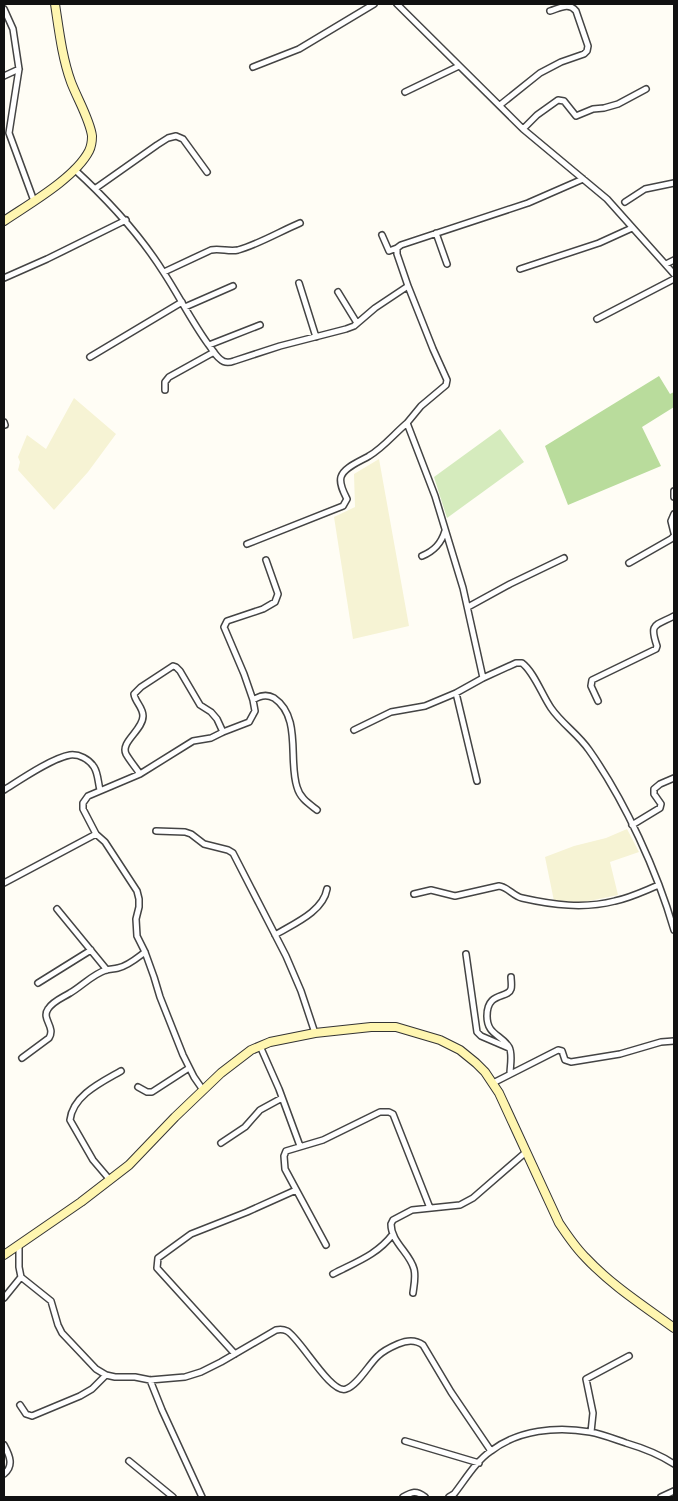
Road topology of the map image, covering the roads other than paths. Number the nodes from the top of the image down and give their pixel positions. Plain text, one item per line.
1 (55, 4) edge
2 (374, 4) edge
3 (397, 4) edge
4 (4, 8) edge
5 (550, 11) dead end
6 (253, 66) dead end
7 (459, 66) junction
8 (19, 69) junction
9 (4, 76) edge
10 (646, 89) dead end
11 (405, 92) dead end
12 (500, 105) junction
13 (523, 128) junction
14 (74, 169) junction
15 (207, 172) dead end
16 (583, 179) junction
17 (674, 183) edge
18 (96, 188) junction
19 (34, 201) junction
20 (625, 202) dead end
21 (126, 220) junction
22 (4, 221) edge
23 (300, 223) dead end
24 (632, 228) junction
25 (436, 233) junction
26 (382, 235) dead end
27 (397, 248) junction
28 (674, 260) edge
29 (447, 264) dead end
30 (666, 264) junction
31 (520, 269) dead end
32 (164, 272) junction
33 (674, 274) edge
34 (4, 278) edge
35 (674, 279) edge
36 (299, 283) dead end
37 (233, 286) dead end
38 (408, 286) junction
39 (338, 292) dead end
40 (184, 305) junction
41 (598, 319) dead end
42 (357, 323) junction
43 (260, 325) dead end
44 (316, 337) junction
45 (209, 345) junction
46 (214, 352) junction
47 (90, 357) dead end
48 (165, 390) dead end
49 (407, 423) junction
50 (674, 491) edge
51 (674, 497) edge
52 (674, 514) edge
53 (445, 530) junction
54 (674, 534) edge
55 (247, 544) dead end
56 (422, 556) dead end
57 (564, 558) dead end
58 (266, 560) dead end
59 (629, 563) dead end
60 (468, 607) junction
61 (674, 616) edge
62 (483, 678) junction
63 (456, 693) junction
64 (252, 700) junction
65 (598, 701) dead end
66 (354, 730) dead end
67 (222, 732) junction
68 (140, 774) junction
69 (674, 778) edge
70 (477, 781) dead end
71 (4, 790) edge
72 (100, 790) junction
73 (317, 810) dead end
74 (632, 825) junction
75 (156, 831) dead end
76 (96, 834) junction
77 (4, 883) edge
78 (659, 885) junction
79 (327, 889) dead end
80 (414, 894) dead end
81 (58, 909) dead end
82 (674, 930) edge
83 (275, 936) junction
84 (92, 950) junction
85 (145, 952) junction
86 (466, 954) dead end
87 (107, 970) junction
88 (511, 977) dead end
89 (38, 983) dead end
90 (315, 1033) junction
91 (674, 1041) edge
92 (260, 1046) junction
93 (510, 1048) junction
94 (22, 1058) dead end
95 (188, 1068) junction
96 (121, 1071) dead end
97 (510, 1074) junction
98 (493, 1083) junction
99 (138, 1088) dead end
100 (203, 1090) junction
101 (282, 1098) junction
102 (221, 1143) dead end
103 (300, 1146) junction
104 (526, 1152) junction
105 (110, 1180) junction
106 (296, 1190) junction
107 (430, 1208) junction
108 (393, 1234) junction
109 (19, 1245) junction
110 (326, 1245) dead end
111 (4, 1255) edge
112 (333, 1274) dead end
113 (21, 1277) junction
114 (413, 1293) dead end
115 (4, 1298) edge
116 (674, 1328) edge
117 (235, 1354) junction
118 (629, 1356) dead end
119 (106, 1375) junction
120 (150, 1380) junction
121 (20, 1405) dead end
122 (591, 1432) junction
123 (405, 1441) dead end
124 (4, 1446) edge
125 (491, 1451) junction
126 (129, 1461) dead end
127 (479, 1463) junction
128 (674, 1464) edge
129 (4, 1474) edge
130 (674, 1491) edge
131 (174, 1497) edge
132 (202, 1497) edge
133 (403, 1497) edge
134 (425, 1497) edge
135 (449, 1497) edge
136 (662, 1497) edge

1 - 14 street
2 - 6 street
3 - 7 street
4 - 8 street
5 - 12 street
7 - 11 street
7 - 12 street
8 - 9 street
8 - 19 street
10 - 13 street
12 - 13 street
13 - 16 street
14 - 18 street
14 - 19 street
15 - 18 street
16 - 24 street
16 - 25 street
17 - 20 street
18 - 21 street
19 - 22 street
21 - 32 street
21 - 34 street
23 - 32 street
24 - 30 street
24 - 31 street
25 - 27 street
25 - 29 street
26 - 27 street
27 - 38 street
28 - 30 street
30 - 33 street
32 - 40 street
35 - 41 street
36 - 44 street
37 - 40 street
38 - 42 street
38 - 49 street
39 - 42 street
40 - 45 street
40 - 47 street
42 - 44 street
43 - 45 street
44 - 46 street
45 - 46 street
46 - 48 street
49 - 53 street
49 - 55 street
50 - 51 street
52 - 54 street
53 - 56 street
53 - 60 street
54 - 59 street
57 - 60 street
58 - 64 street
60 - 62 street
61 - 65 street
62 - 63 street
62 - 74 street
63 - 66 street
63 - 70 street
64 - 67 street
64 - 73 street
67 - 68 street
67 - 68 street
68 - 72 street
69 - 74 street
71 - 72 street
72 - 76 street
74 - 78 street
75 - 83 street
76 - 77 street
76 - 85 street
78 - 80 street
78 - 82 street
79 - 83 street
81 - 84 street
83 - 90 street
84 - 87 street
84 - 89 street
85 - 87 street
85 - 95 street
86 - 93 street
87 - 94 street
88 - 93 street
90 - 92 street
90 - 98 street
91 - 97 street
92 - 100 street
92 - 101 street
93 - 97 street
95 - 99 street
95 - 100 street
96 - 105 street
97 - 98 street
98 - 104 street
100 - 105 street
101 - 102 street
101 - 103 street
103 - 106 street
103 - 107 street
104 - 107 street
104 - 116 street
105 - 109 street
106 - 110 street
106 - 117 street
107 - 108 street
108 - 112 street
108 - 114 street
109 - 111 street
109 - 113 street
113 - 115 street
113 - 119 street
117 - 120 street
117 - 125 street
118 - 122 street
119 - 120 street
119 - 121 street
120 - 132 street
122 - 125 street
122 - 128 street
123 - 127 street
124 - 129 street
125 - 127 street
126 - 131 street
127 - 135 street
130 - 136 street
133 - 134 street

